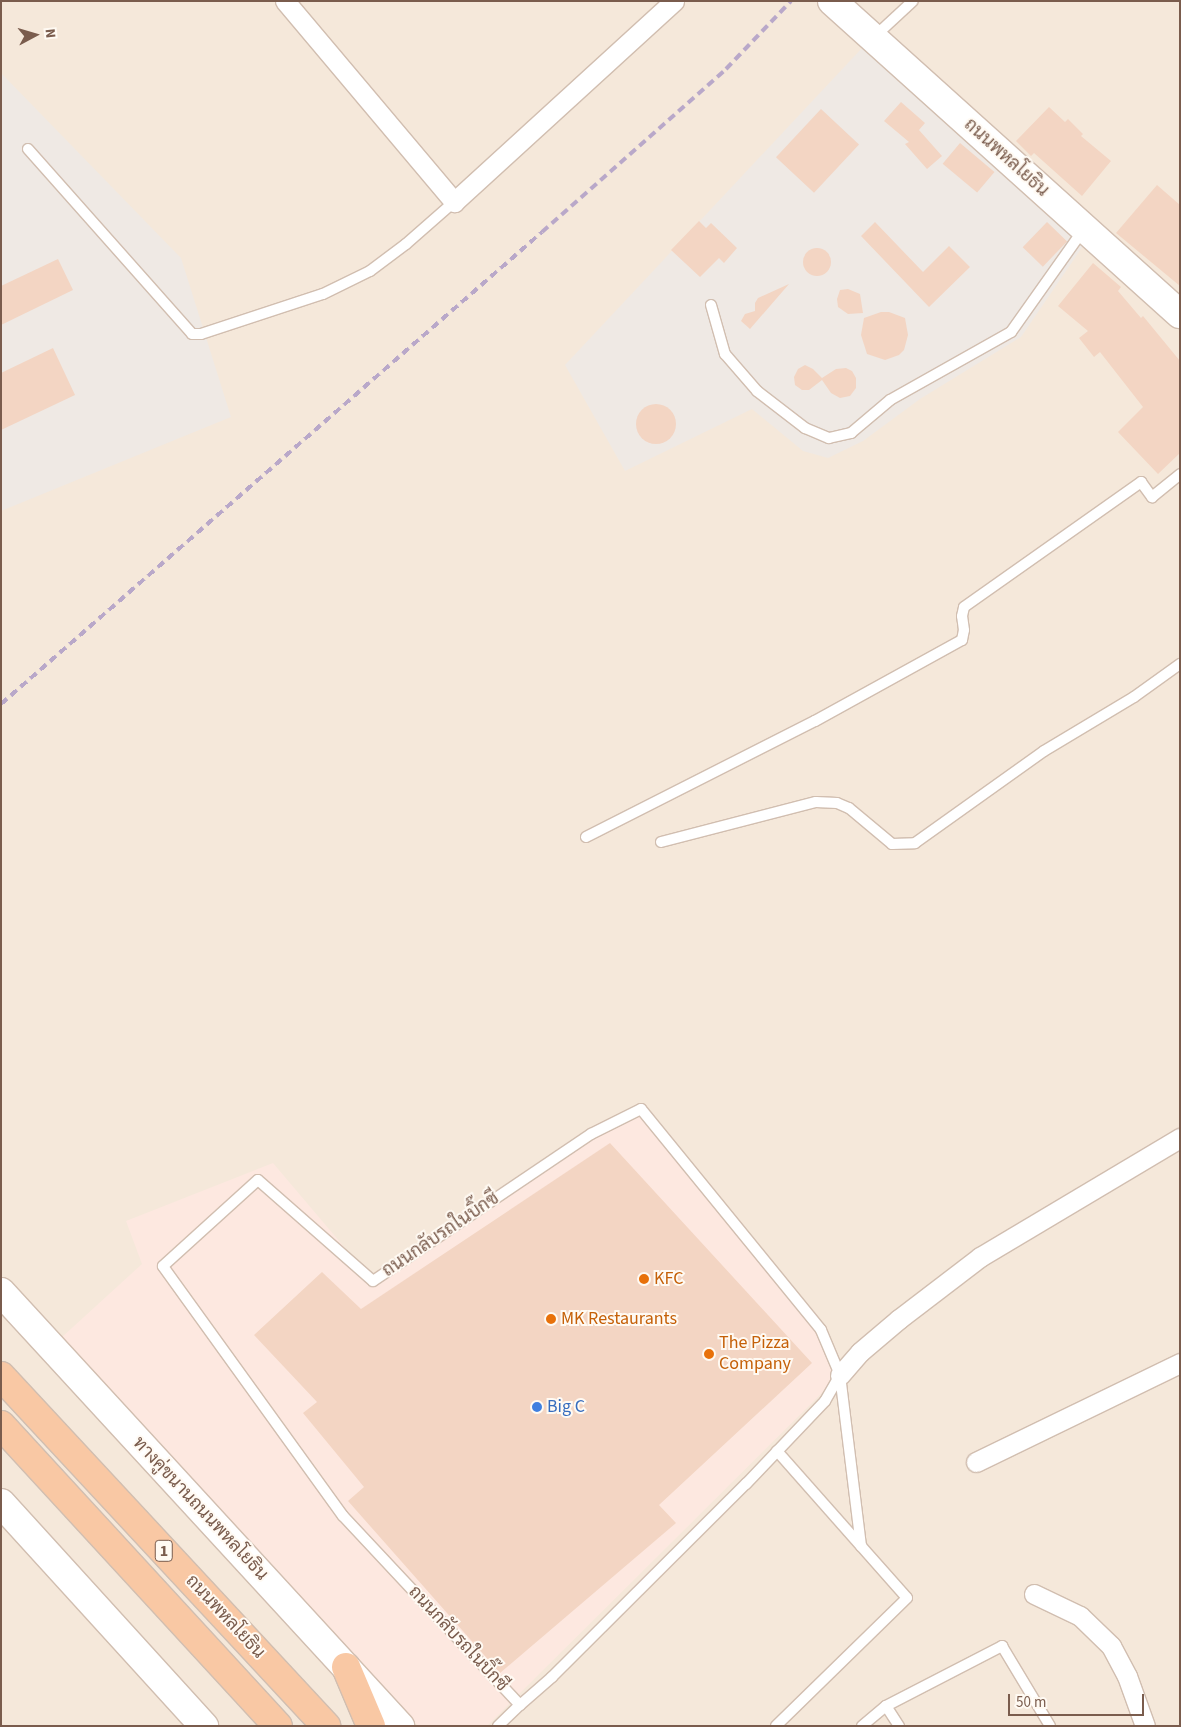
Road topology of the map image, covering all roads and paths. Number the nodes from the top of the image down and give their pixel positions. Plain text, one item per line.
1 (285, 1) edge
2 (674, 1) edge
3 (832, 1) edge
4 (913, 1) edge
5 (873, 38) junction
6 (28, 149) dead end
7 (454, 202) junction
8 (1084, 229) junction
9 (710, 305) dead end
10 (1180, 314) edge
11 (1180, 474) edge
12 (1180, 664) edge
13 (586, 837) dead end
14 (661, 842) dead end
15 (1180, 1138) edge
16 (1, 1292) edge
17 (1180, 1363) edge
18 (840, 1375) junction
19 (1, 1376) edge
20 (1, 1425) edge
21 (777, 1451) junction
22 (976, 1462) dead end
23 (1, 1503) edge
24 (861, 1546) junction
25 (1034, 1594) dead end
26 (346, 1667) junction
27 (520, 1705) junction
28 (886, 1706) junction
29 (204, 1726) edge
30 (278, 1726) edge
31 (326, 1726) edge
32 (371, 1726) edge
33 (400, 1726) edge
34 (498, 1726) edge
35 (776, 1726) edge
36 (862, 1726) edge
37 (899, 1726) edge
38 (1050, 1726) edge
39 (1144, 1726) edge

1 - 7 street
2 - 7 street
3 - 5 main road, ถนนพหลโยธิน
4 - 5 lane
5 - 8 main road, ถนนพหลโยธิน
6 - 7 lane
8 - 9 lane
8 - 10 main road, ถนนพหลโยธิน
11 - 13 lane
12 - 14 lane
15 - 18 street
16 - 26 main road, ทางคู่ขนานถนนพหลโยธิน
17 - 22 street
18 - 21 lane
18 - 24 lane
18 - 27 lane, ถนนกลับรถในบิ๊กซี
19 - 31 highway, ถนนพหลโยธิน / 1
20 - 30 highway, ถนนพหลโยธิน / 1
21 - 24 lane
21 - 27 lane
23 - 29 main road
24 - 35 lane
25 - 39 street
26 - 32 highway
26 - 33 main road, ทางคู่ขนานถนนพหลโยธิน
27 - 34 lane, ถนนกลับรถในบิ๊กซี
28 - 36 lane
28 - 37 lane
28 - 38 lane

